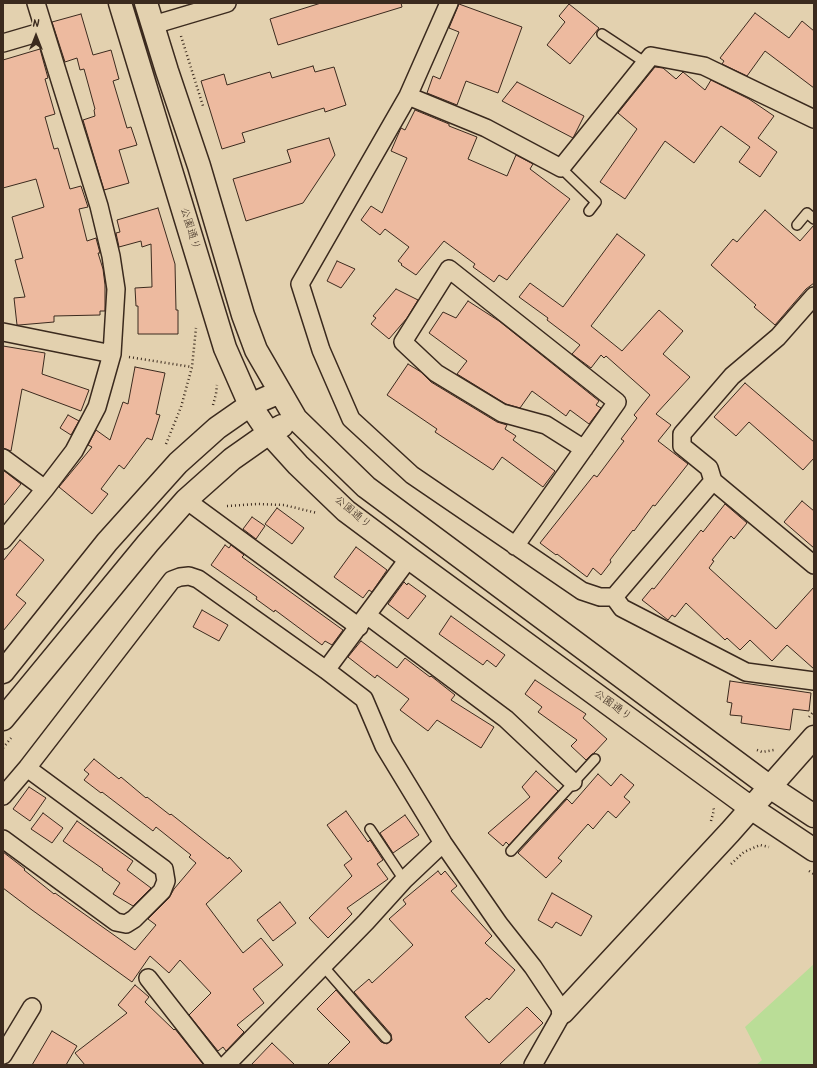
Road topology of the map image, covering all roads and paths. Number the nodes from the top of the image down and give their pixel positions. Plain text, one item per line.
1 (36, 3) edge
2 (120, 3) edge
3 (146, 3) edge
4 (227, 3) edge
5 (449, 3) edge
6 (176, 18) junction
7 (153, 25) junction
8 (44, 31) junction
9 (602, 34) dead end
10 (3, 43) edge
11 (646, 63) junction
12 (408, 96) junction
13 (204, 110) dead end
14 (814, 118) edge
15 (561, 168) junction
16 (589, 211) dead end
17 (814, 219) edge
18 (798, 225) dead end
19 (814, 296) edge
20 (196, 323) dead end
21 (3, 332) edge
22 (112, 354) junction
23 (192, 367) junction
24 (218, 381) dead end
25 (280, 392) junction
26 (250, 405) junction
27 (212, 407) dead end
28 (296, 419) junction
29 (269, 433) junction
30 (169, 445) dead end
31 (584, 449) junction
32 (3, 458) edge
33 (713, 481) junction
34 (45, 489) junction
35 (194, 506) junction
36 (320, 513) dead end
37 (3, 540) edge
38 (515, 546) junction
39 (409, 558) junction
40 (814, 566) edge
41 (614, 597) junction
42 (363, 621) junction
43 (326, 670) junction
44 (3, 672) edge
45 (814, 681) edge
46 (814, 711) edge
47 (8, 728) edge
48 (809, 730) edge
49 (780, 747) dead end
50 (3, 748) edge
51 (754, 749) dead end
52 (595, 759) dead end
53 (27, 768) junction
54 (573, 782) junction
55 (770, 787) junction
56 (3, 796) edge
57 (712, 802) dead end
58 (751, 808) junction
59 (814, 816) edge
60 (710, 824) dead end
61 (370, 830) dead end
62 (3, 838) edge
63 (443, 843) junction
64 (773, 847) dead end
65 (512, 851) dead end
66 (811, 860) edge
67 (729, 866) dead end
68 (814, 874) edge
69 (404, 880) junction
70 (323, 966) junction
71 (148, 978) dead end
72 (32, 1007) dead end
73 (563, 1012) junction
74 (386, 1038) dead end
75 (3, 1055) edge
76 (227, 1064) edge
77 (533, 1065) edge

1 - 8 street
2 - 26 street, 公園通り
3 - 7 street
4 - 6 street
5 - 12 street
6 - 7 street
6 - 13 path
7 - 25 street
8 - 10 street
8 - 22 street
9 - 11 lane
11 - 14 street
11 - 15 street
12 - 15 street
12 - 38 street
15 - 16 lane
17 - 18 lane
19 - 33 street
20 - 23 path
21 - 22 street
22 - 23 path
22 - 34 street
23 - 30 path
24 - 27 path
25 - 26 street
25 - 28 street
26 - 29 street, 公園通り
26 - 44 street
28 - 29 street
28 - 55 street
29 - 35 street
29 - 39 street, 公園通り
31 - 31 street
31 - 38 street
32 - 34 street
33 - 40 street
33 - 41 street
34 - 37 street
35 - 36 path
35 - 42 street
35 - 47 street
38 - 41 street
39 - 42 street
39 - 58 street, 公園通り
41 - 45 street
42 - 43 street
42 - 54 street
43 - 53 street
43 - 63 street
46 - 48 path
47 - 50 path
48 - 55 street
49 - 51 path
52 - 54 lane
53 - 56 street
53 - 62 street
54 - 65 lane
55 - 58 street
55 - 59 street
57 - 60 path
58 - 66 street, 公園通り
58 - 73 street
61 - 69 lane
63 - 69 street
63 - 73 street
64 - 67 path
66 - 68 path
69 - 70 street
70 - 74 lane
70 - 76 street
71 - 76 street
72 - 75 street
73 - 77 street

